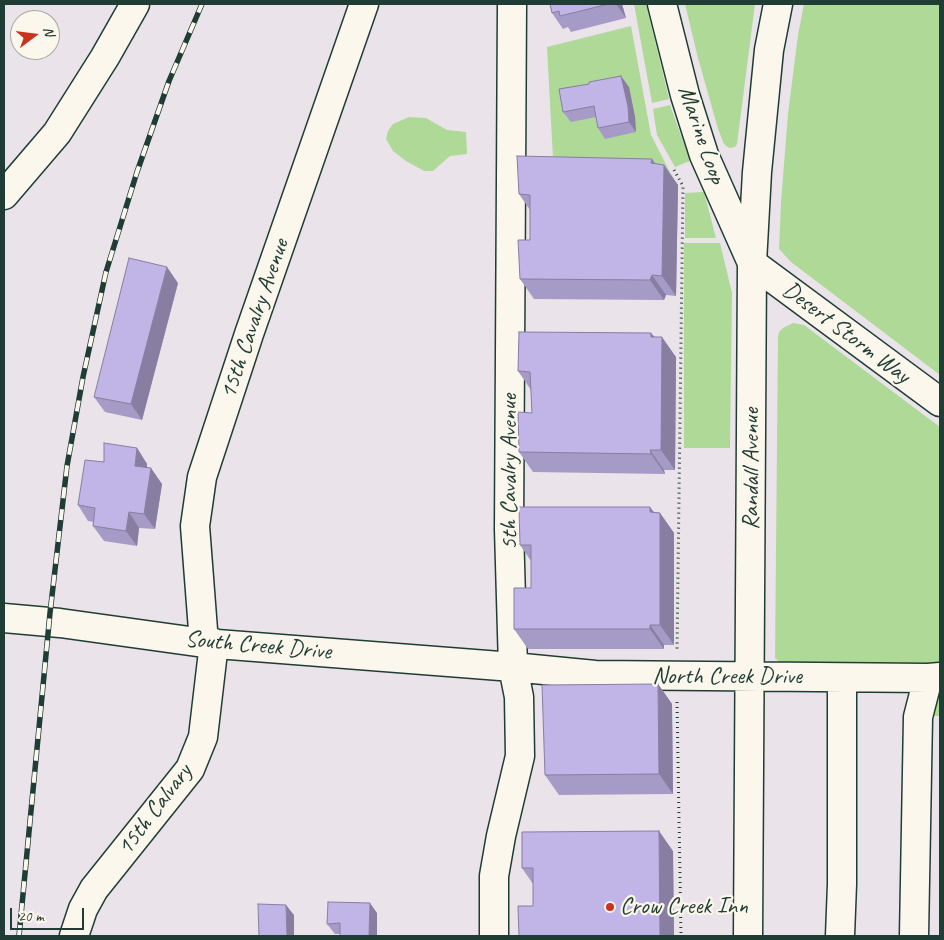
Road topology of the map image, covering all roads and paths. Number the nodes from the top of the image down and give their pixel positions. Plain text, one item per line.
1 (135, 4) edge
2 (364, 4) edge
3 (512, 4) edge
4 (662, 4) edge
5 (778, 4) edge
6 (674, 170) dead end
7 (4, 195) edge
8 (752, 263) junction
9 (940, 402) edge
10 (4, 618) edge
11 (209, 643) junction
12 (513, 667) junction
13 (677, 677) junction
14 (751, 677) junction
15 (934, 677) edge
16 (842, 678) junction
17 (74, 936) edge
18 (494, 936) edge
19 (681, 936) edge
20 (748, 936) edge
21 (840, 936) edge
22 (914, 936) edge

1 - 7 street
2 - 11 street, 15th Cavalry Avenue
3 - 12 street, 5th Cavalry Avenue
4 - 8 street, Marine Loop
5 - 8 street, Randall Avenue
6 - 13 path
8 - 9 street, Desert Storm Way
8 - 14 street, Randall Avenue
10 - 11 street, South Creek Drive
11 - 12 street, South Creek Drive
11 - 17 street, 15th Calvary
12 - 13 street, North Creek Drive
12 - 18 street, 5th Cavalry Avenue
13 - 14 street, North Creek Drive
13 - 19 path
14 - 16 street, North Creek Drive
14 - 20 street, Randall Avenue
15 - 16 street, North Creek Drive
15 - 22 street
16 - 21 street

